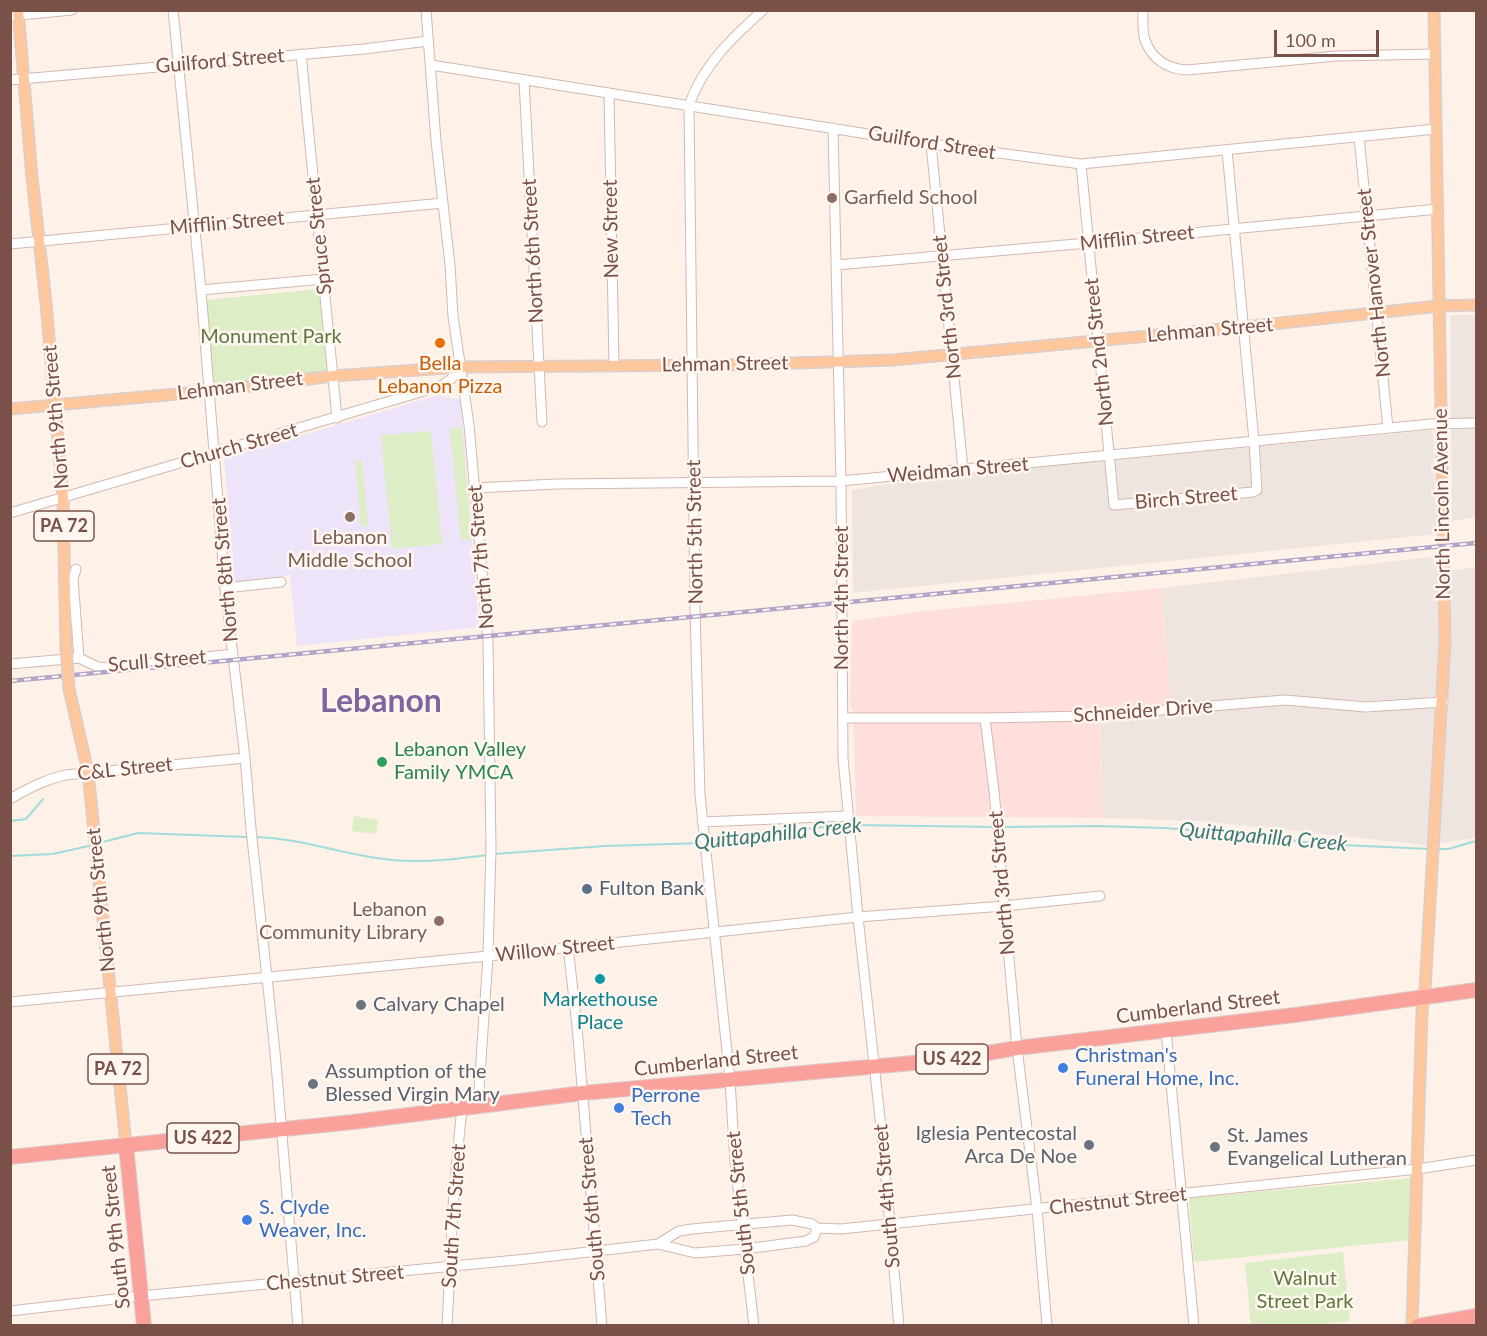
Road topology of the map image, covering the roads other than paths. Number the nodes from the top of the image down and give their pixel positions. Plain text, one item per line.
1 (72, 10) edge
2 (173, 10) edge
3 (426, 10) edge
4 (763, 10) edge
5 (1143, 10) edge
6 (1434, 10) edge
7 (16, 14) edge
8 (428, 41) junction
9 (301, 54) junction
10 (1435, 54) junction
11 (179, 64) junction
12 (431, 65) junction
13 (24, 78) junction
14 (10, 80) edge
15 (524, 80) junction
16 (609, 93) junction
17 (690, 105) junction
18 (833, 128) junction
19 (1436, 129) junction
20 (1359, 137) junction
21 (932, 144) junction
22 (1227, 150) junction
23 (1081, 164) junction
24 (443, 203) junction
25 (1438, 209) junction
26 (317, 215) junction
27 (1367, 215) junction
28 (194, 226) junction
29 (1234, 229) junction
30 (39, 241) junction
31 (1088, 243) junction
32 (10, 244) edge
33 (942, 256) junction
34 (836, 265) junction
35 (324, 279) junction
36 (201, 290) junction
37 (1476, 305) edge
38 (1439, 306) junction
39 (1376, 312) junction
40 (1244, 327) junction
41 (1098, 340) junction
42 (952, 355) junction
43 (839, 362) junction
44 (693, 364) junction
45 (614, 366) junction
46 (460, 367) junction
47 (539, 368) junction
48 (333, 376) junction
49 (210, 391) junction
50 (56, 405) junction
51 (10, 409) edge
52 (338, 418) junction
53 (542, 422) dead end
54 (1476, 423) edge
55 (1441, 424) junction
56 (1388, 428) junction
57 (1254, 441) junction
58 (214, 452) junction
59 (1109, 455) junction
60 (963, 469) junction
61 (841, 481) junction
62 (694, 482) junction
63 (475, 488) junction
64 (63, 498) junction
65 (1114, 505) joint
66 (10, 513) edge
67 (76, 569) dead end
68 (280, 582) dead end
69 (225, 588) junction
70 (233, 654) junction
71 (79, 658) junction
72 (10, 664) edge
73 (1443, 702) junction
74 (843, 718) junction
75 (985, 718) junction
76 (245, 758) junction
77 (88, 772) junction
78 (10, 799) edge
79 (702, 822) junction
80 (849, 822) junction
81 (1100, 896) dead end
82 (1004, 906) junction
83 (858, 917) junction
84 (714, 932) junction
85 (568, 947) junction
86 (488, 956) junction
87 (266, 977) junction
88 (1476, 990) edge
89 (110, 992) junction
90 (1424, 998) junction
91 (10, 1002) edge
92 (1166, 1031) junction
93 (1017, 1048) junction
94 (874, 1067) junction
95 (730, 1080) junction
96 (583, 1093) junction
97 (478, 1105) junction
98 (462, 1107) junction
99 (281, 1130) junction
100 (126, 1145) junction
101 (10, 1157) edge
102 (1476, 1160) edge
103 (1418, 1169) junction
104 (1182, 1194) junction
105 (1037, 1209) junction
106 (890, 1223) junction
107 (743, 1225) junction
108 (817, 1228) junction
109 (658, 1244) junction
110 (745, 1249) junction
111 (596, 1250) junction
112 (450, 1267) junction
113 (293, 1281) junction
114 (141, 1296) junction
115 (10, 1311) edge
116 (1476, 1316) edge
117 (144, 1326) edge
118 (298, 1326) edge
119 (447, 1326) edge
120 (602, 1326) edge
121 (754, 1326) edge
122 (899, 1326) edge
123 (1047, 1326) edge
124 (1194, 1326) edge
125 (1412, 1326) edge
126 (1418, 1326) edge

1 - 7 street
2 - 11 street, North 8th Street
3 - 8 street, North 7th Street
4 - 17 street, North 5th Street
5 - 10 street
6 - 10 main road, North Lincoln Avenue
7 - 13 main road, North 9th Street / PA 72
8 - 9 street, Guilford Street
8 - 12 street, North 7th Street
9 - 11 street, Guilford Street
9 - 26 street, Spruce Street
10 - 19 main road, North Lincoln Avenue
11 - 13 street, Guilford Street
11 - 28 street, North 8th Street
12 - 15 street, Guilford Street
12 - 24 street, North 7th Street
13 - 14 street, Guilford Street
13 - 30 main road, North 9th Street / PA 72
15 - 16 street, Guilford Street
15 - 47 street, North 6th Street
16 - 17 street, Guilford Street
16 - 45 street, New Street
17 - 18 street, Guilford Street
17 - 44 street, North 5th Street
18 - 21 street, Guilford Street
18 - 34 street, North 4th Street
19 - 20 street, Guilford Street
19 - 25 main road, North Lincoln Avenue
20 - 22 street, Guilford Street
20 - 27 street, North Hanover Street
21 - 23 street, Guilford Street
21 - 33 street, North 3rd Street
22 - 23 street, Guilford Street
22 - 29 street
23 - 31 street, North 2nd Street
24 - 26 street, Mifflin Street
24 - 46 street, North 7th Street
25 - 27 street, Mifflin Street
25 - 38 main road, North Lincoln Avenue
26 - 28 street, Mifflin Street
26 - 35 street, Spruce Street
27 - 29 street, Mifflin Street
27 - 39 street, North Hanover Street
28 - 30 street, Mifflin Street
28 - 36 street, North 8th Street
29 - 31 street, Mifflin Street
29 - 40 street
30 - 32 street, Mifflin Street
30 - 50 main road, North 9th Street / PA 72
31 - 33 street, Mifflin Street
31 - 41 street, North 2nd Street
33 - 34 street, Mifflin Street
33 - 42 street, North 3rd Street
34 - 43 street, North 4th Street
35 - 36 street
35 - 48 street, Spruce Street
36 - 49 street, North 8th Street
37 - 38 main road, Lehman Street
38 - 39 main road, Lehman Street
38 - 55 main road, North Lincoln Avenue
39 - 40 main road, Lehman Street
39 - 56 street, North Hanover Street
40 - 41 main road, Lehman Street
40 - 57 street
41 - 42 main road, Lehman Street
41 - 59 street, North 2nd Street
42 - 43 main road, Lehman Street
42 - 60 street, North 3rd Street
43 - 44 main road, Lehman Street
43 - 61 street, North 4th Street
44 - 45 main road, Lehman Street
44 - 62 street, North 5th Street
45 - 47 main road, Lehman Street
46 - 47 main road, Lehman Street
46 - 48 main road, Lehman Street
46 - 52 street, Church Street
46 - 63 street, North 7th Street
47 - 53 street, North 6th Street
48 - 49 main road, Lehman Street
48 - 52 street, Spruce Street
49 - 50 main road, Lehman Street
49 - 58 street, North 8th Street
50 - 51 main road, Lehman Street
50 - 64 main road, North 9th Street / PA 72
52 - 58 street, Church Street
54 - 55 street, Weidman Street
55 - 56 street, Weidman Street
55 - 73 main road, North Lincoln Avenue
56 - 57 street, Weidman Street
57 - 59 street, Weidman Street
57 - 65 street, Birch Street
58 - 64 street, Church Street
58 - 69 street, North 8th Street
59 - 60 street, Weidman Street
59 - 65 street, North 2nd Street
60 - 61 street, Weidman Street
61 - 62 street, Weidman Street
61 - 74 street, North 4th Street
62 - 63 street, Weidman Street
62 - 79 street, North 5th Street
63 - 86 street, North 7th Street
64 - 66 street, Church Street
64 - 77 main road, North 9th Street / PA 72, bridge
67 - 71 street
68 - 69 street
69 - 70 street, North 8th Street
70 - 71 street, Scull Street
70 - 76 street, North 8th Street
71 - 72 street, Scull Street
73 - 75 street, Schneider Drive
73 - 90 main road, North Lincoln Avenue
74 - 75 street, Schneider Drive
74 - 80 street, North 4th Street
75 - 82 street, North 3rd Street
76 - 77 street, C&L Street
76 - 87 street, North 8th Street
77 - 78 street, C&L Street
77 - 89 main road, North 9th Street / PA 72
79 - 80 street
79 - 84 street, North 5th Street
80 - 83 street, North 4th Street
81 - 82 street, Willow Street
82 - 83 street, Willow Street
82 - 93 street, North 3rd Street
83 - 84 street, Willow Street
83 - 94 street, North 4th Street
84 - 85 street, Willow Street
84 - 95 street, North 5th Street
85 - 86 street, Willow Street
85 - 96 street
86 - 87 street, Willow Street
86 - 97 street, North 7th Street
87 - 89 street, Willow Street
87 - 99 street, North 8th Street
88 - 90 highway, US 422
89 - 91 street, Willow Street
89 - 100 main road, North 9th Street / PA 72
90 - 92 highway, Cumberland Street / US 422
90 - 103 main road, North Lincoln Avenue
92 - 93 highway, Cumberland Street / US 422
92 - 104 street
93 - 94 highway, Cumberland Street / US 422
93 - 105 street, North 3rd Street
94 - 95 highway, Cumberland Street / US 422
94 - 106 street, South 4th Street
95 - 96 highway, Cumberland Street / US 422
95 - 107 street, South 5th Street
96 - 97 highway, Cumberland Street / US 422
96 - 111 street, South 6th Street
97 - 98 highway, Cumberland Street / US 422
98 - 99 highway, Cumberland Street / US 422
98 - 112 street, South 7th Street
99 - 100 highway, Cumberland Street / US 422
99 - 113 street, North 8th Street
100 - 101 highway, Cumberland Street / US 422
100 - 114 highway, South 9th Street / PA 72
102 - 103 street, Chestnut Street
103 - 104 street, Chestnut Street
103 - 125 main road, North Lincoln Avenue
104 - 105 street, Chestnut Street
104 - 124 street
105 - 106 street, Chestnut Street
105 - 123 street, North 3rd Street
106 - 108 street, Chestnut Street
106 - 122 street, South 4th Street
107 - 108 street, Chestnut Street
107 - 109 street, Chestnut Street
107 - 110 street, South 5th Street
108 - 110 street, Chestnut Street
109 - 110 street, Chestnut Street
109 - 111 street, Chestnut Street
110 - 121 street, South 5th Street
111 - 112 street, Chestnut Street
111 - 120 street, South 6th Street
112 - 113 street, Chestnut Street
112 - 119 street, South 7th Street
113 - 114 street, Chestnut Street
113 - 118 street, North 8th Street
114 - 115 street, Chestnut Street
114 - 117 highway, South 9th Street / PA 72
116 - 126 highway

